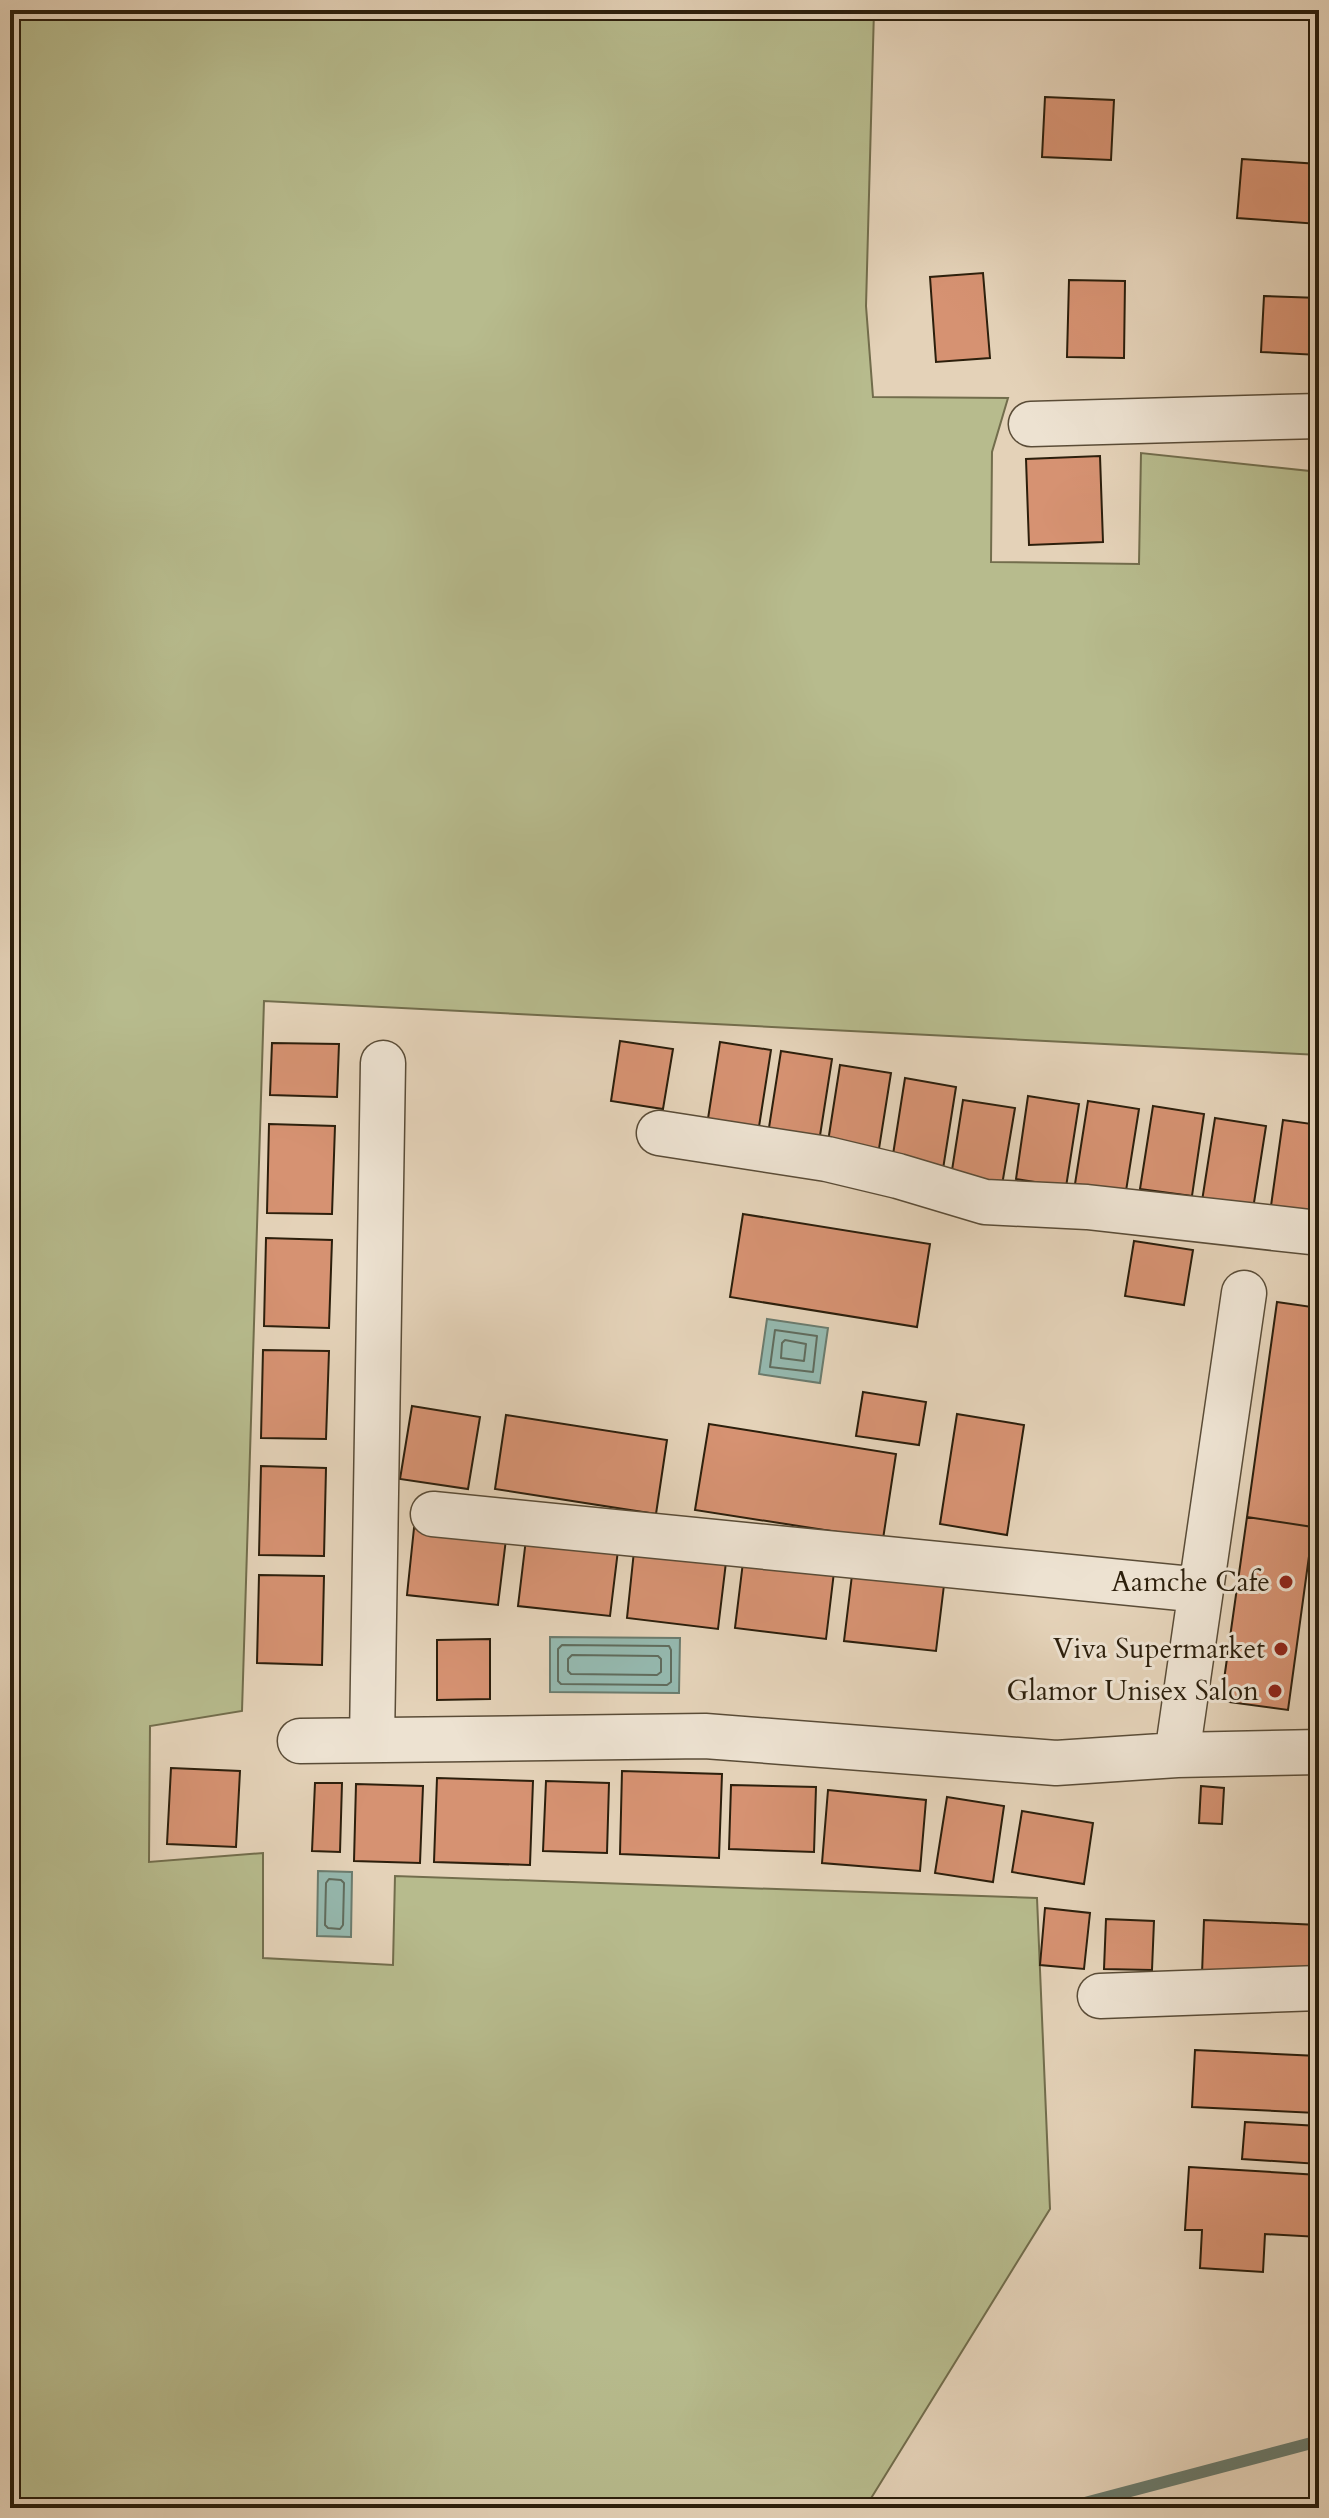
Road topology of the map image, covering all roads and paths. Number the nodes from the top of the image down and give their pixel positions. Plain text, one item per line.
1 (1319, 416) edge
2 (1031, 424) dead end
3 (383, 1063) dead end
4 (659, 1133) dead end
5 (1319, 1233) edge
6 (1244, 1293) dead end
7 (433, 1514) dead end
8 (1201, 1590) junction
9 (372, 1740) junction
10 (300, 1741) dead end
11 (1319, 1752) edge
12 (1177, 1755) junction
13 (1319, 1988) edge
14 (1100, 1996) dead end

1 - 2 street
3 - 9 street
4 - 5 street
6 - 8 street
7 - 8 street
8 - 12 street
9 - 10 street
9 - 12 street
11 - 12 street
13 - 14 street

